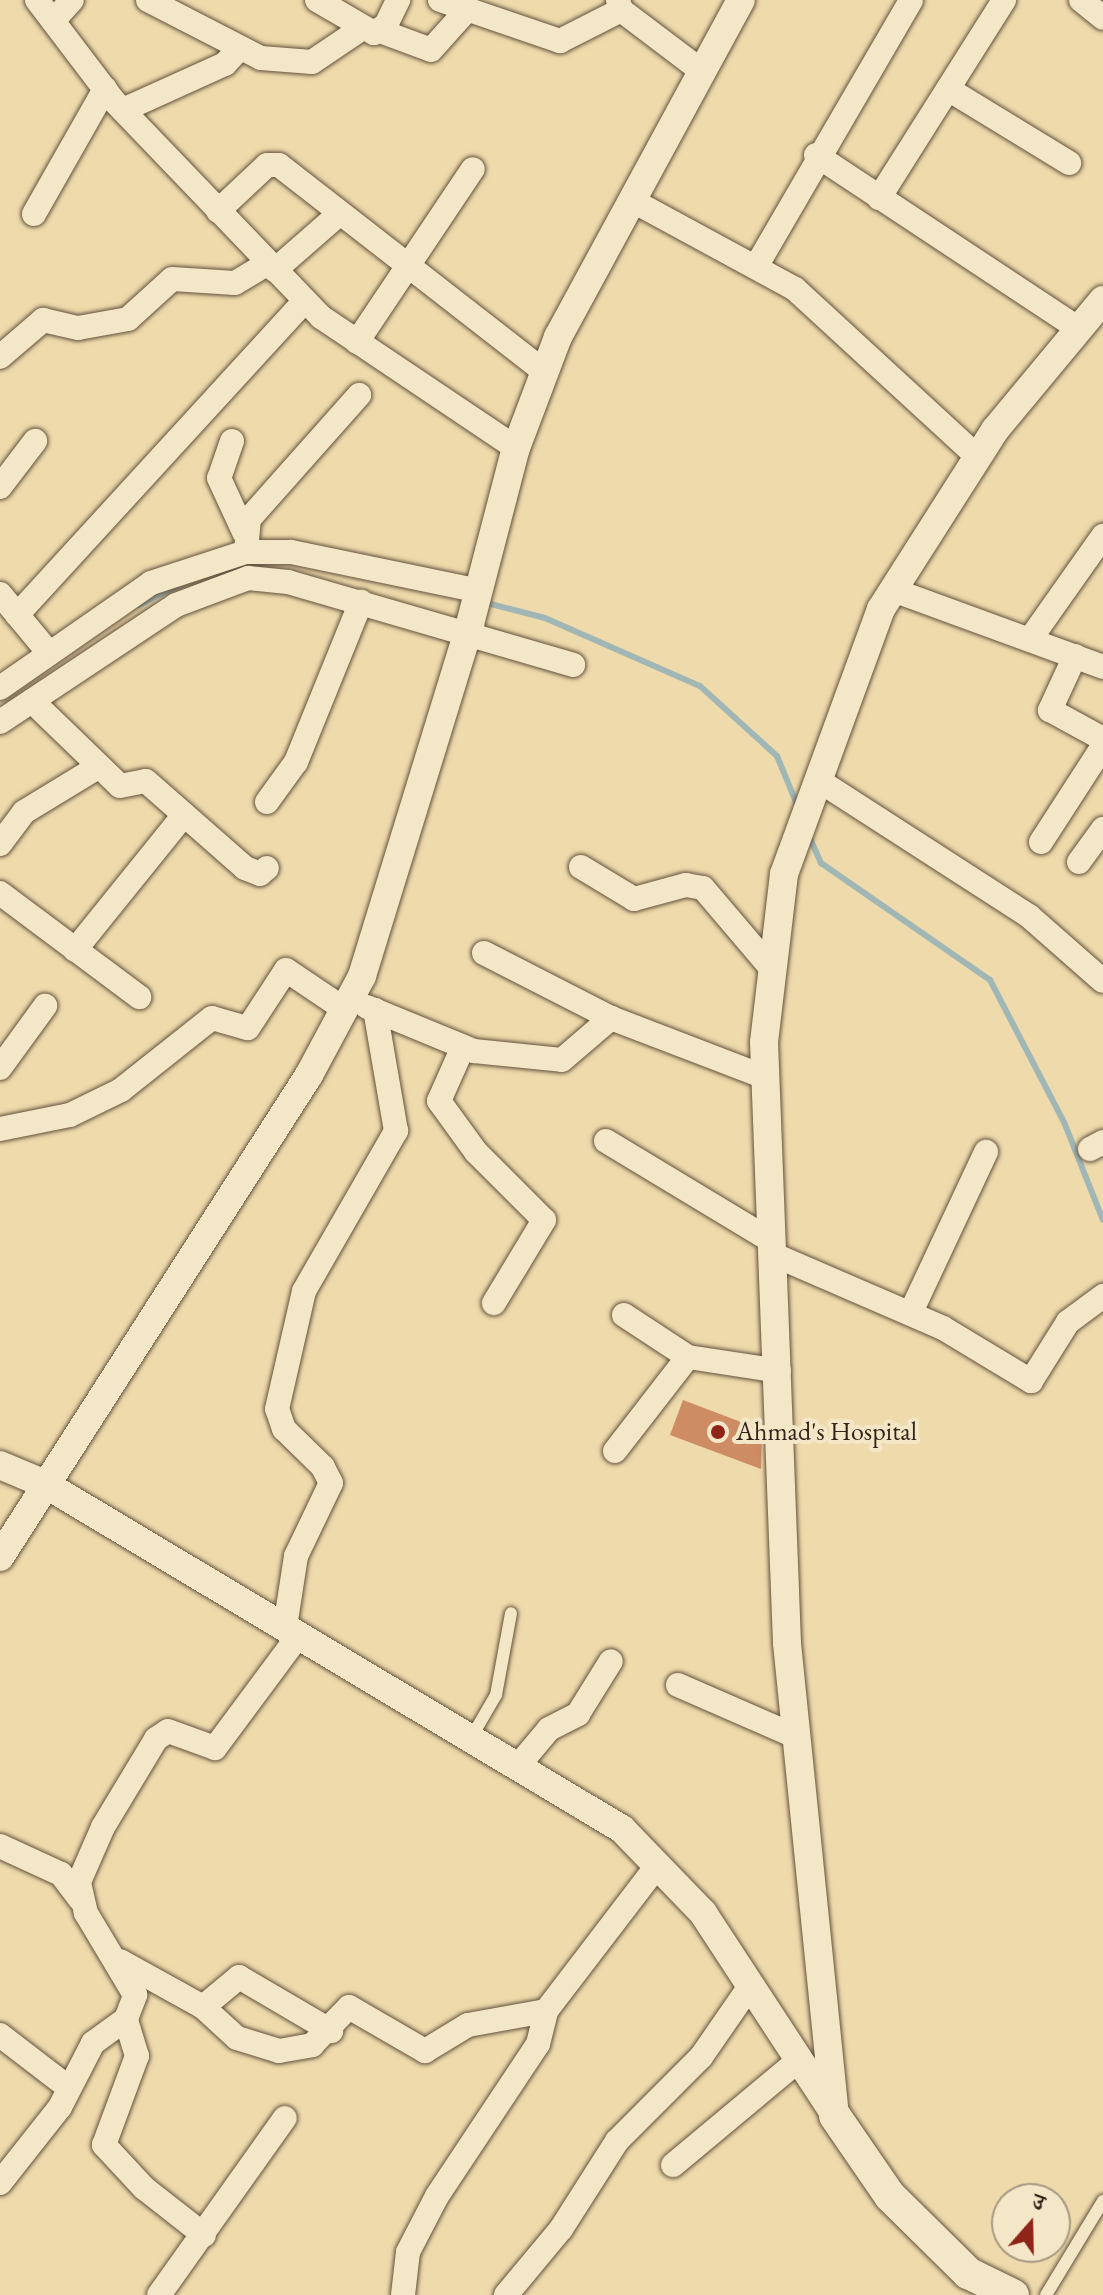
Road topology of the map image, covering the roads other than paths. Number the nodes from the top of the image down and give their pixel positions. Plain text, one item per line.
1 (37, 0) edge
2 (72, 0) edge
3 (148, 0) edge
4 (317, 0) edge
5 (398, 0) edge
6 (440, 0) edge
7 (741, 0) edge
8 (911, 0) edge
9 (1004, 0) edge
10 (1081, 0) edge
11 (620, 5) edge
12 (470, 8) edge
13 (1103, 18) edge
14 (53, 21) junction
15 (371, 30) junction
16 (238, 50) junction
17 (703, 72) junction
18 (105, 89) junction
19 (948, 89) junction
20 (123, 110) junction
21 (816, 155) junction
22 (1069, 163) dead end
23 (473, 169) dead end
24 (879, 198) junction
25 (633, 201) junction
26 (218, 211) junction
27 (34, 214) dead end
28 (339, 214) junction
29 (757, 265) junction
30 (271, 266) junction
31 (406, 268) junction
32 (1103, 300) edge
33 (305, 301) junction
34 (1079, 329) junction
35 (357, 342) junction
36 (0, 357) edge
37 (545, 372) junction
38 (359, 395) dead end
39 (35, 441) dead end
40 (232, 441) dead end
41 (516, 448) junction
42 (978, 457) junction
43 (0, 487) edge
44 (1103, 536) edge
45 (245, 542) junction
46 (893, 590) junction
47 (0, 594) edge
48 (361, 602) junction
49 (474, 611) junction
50 (17, 615) junction
51 (1031, 638) junction
52 (49, 653) junction
53 (1075, 656) junction
54 (573, 665) dead end
55 (1103, 667) edge
56 (0, 688) edge
57 (32, 701) junction
58 (0, 722) edge
59 (1103, 739) edge
60 (1103, 746) edge
61 (98, 767) junction
62 (815, 788) junction
63 (267, 802) dead end
64 (184, 815) junction
65 (1103, 829) edge
66 (1041, 842) dead end
67 (0, 844) edge
68 (1079, 862) dead end
69 (581, 867) dead end
70 (267, 868) dead end
71 (0, 893) edge
72 (75, 950) junction
73 (484, 953) dead end
74 (772, 969) junction
75 (1103, 981) edge
76 (139, 997) dead end
77 (45, 1006) dead end
78 (357, 1006) junction
79 (611, 1018) junction
80 (463, 1047) junction
81 (0, 1068) edge
82 (765, 1077) junction
83 (0, 1129) edge
84 (606, 1141) dead end
85 (986, 1152) dead end
86 (772, 1247) junction
87 (1103, 1296) edge
88 (494, 1303) dead end
89 (911, 1312) junction
90 (624, 1315) dead end
91 (688, 1357) junction
92 (779, 1371) junction
93 (615, 1451) dead end
94 (0, 1465) edge
95 (45, 1484) junction
96 (0, 1557) edge
97 (511, 1613) dead end
98 (292, 1631) junction
99 (611, 1661) dead end
100 (678, 1685) dead end
101 (797, 1737) junction
102 (471, 1738) junction
103 (518, 1766) junction
104 (0, 1846) edge
105 (657, 1866) junction
106 (80, 1899) junction
107 (120, 1961) junction
108 (750, 1986) junction
109 (203, 2007) junction
110 (546, 2011) junction
111 (126, 2019) junction
112 (331, 2031) junction
113 (0, 2035) edge
114 (799, 2060) junction
115 (69, 2088) junction
116 (835, 2116) junction
117 (285, 2118) dead end
118 (673, 2165) dead end
119 (0, 2183) edge
120 (1103, 2201) edge
121 (204, 2235) junction
122 (1008, 2294) edge
123 (159, 2295) edge
124 (403, 2295) edge
125 (506, 2295) edge
126 (1046, 2295) edge

1 - 14 street
2 - 14 street
3 - 16 street
4 - 15 street
5 - 15 street
6 - 12 street
7 - 17 street
8 - 21 street
9 - 19 street
10 - 13 street
11 - 12 street
11 - 17 street
12 - 15 street
14 - 18 street
15 - 16 street
16 - 20 street
17 - 25 street
18 - 20 street
18 - 27 street
19 - 22 street
19 - 24 street
20 - 26 street
21 - 24 street
21 - 29 street
23 - 31 street
24 - 34 street
25 - 29 street
25 - 37 street
26 - 28 street
26 - 30 street
28 - 30 street
28 - 31 street
29 - 42 street
30 - 33 street
30 - 36 street
31 - 35 street
31 - 37 street
32 - 34 street
33 - 35 street
33 - 50 street
34 - 42 street
35 - 41 street
37 - 41 street
38 - 45 street
39 - 43 street
40 - 45 street
41 - 49 street
42 - 46 street
44 - 51 street
45 - 49 street
45 - 52 street
46 - 51 street
46 - 62 street
47 - 50 street
48 - 49 street
48 - 57 street
48 - 63 street
49 - 54 street
49 - 78 street
50 - 52 street
51 - 53 street
52 - 56 street
53 - 55 street
53 - 59 street
57 - 58 street
57 - 61 street
60 - 66 street
61 - 64 street
61 - 67 street
62 - 74 street
62 - 75 street
64 - 70 street
64 - 72 street
65 - 68 street
69 - 74 street
71 - 72 street
72 - 76 street
73 - 79 street
74 - 82 street
77 - 81 street
78 - 80 street
78 - 83 street
78 - 95 street
78 - 98 street
79 - 80 street
79 - 82 street
80 - 88 street
82 - 86 street
84 - 86 street
85 - 89 street
86 - 89 street
86 - 92 street
87 - 89 street
90 - 91 street
91 - 92 street
91 - 93 street
92 - 101 street
94 - 95 street
95 - 96 street
95 - 98 street
97 - 102 lane
98 - 102 street
98 - 106 street
99 - 103 street
100 - 101 street
101 - 116 street
102 - 103 street
103 - 105 street
104 - 106 street
105 - 108 street
105 - 110 street
106 - 107 street
107 - 109 street
107 - 111 street
108 - 114 street
108 - 125 street
109 - 112 street
109 - 112 street
110 - 112 street
110 - 124 street
111 - 115 street
111 - 121 street
113 - 115 street
114 - 116 street
114 - 118 street
115 - 119 street
116 - 122 main road
117 - 121 street
120 - 126 lane
121 - 123 street

